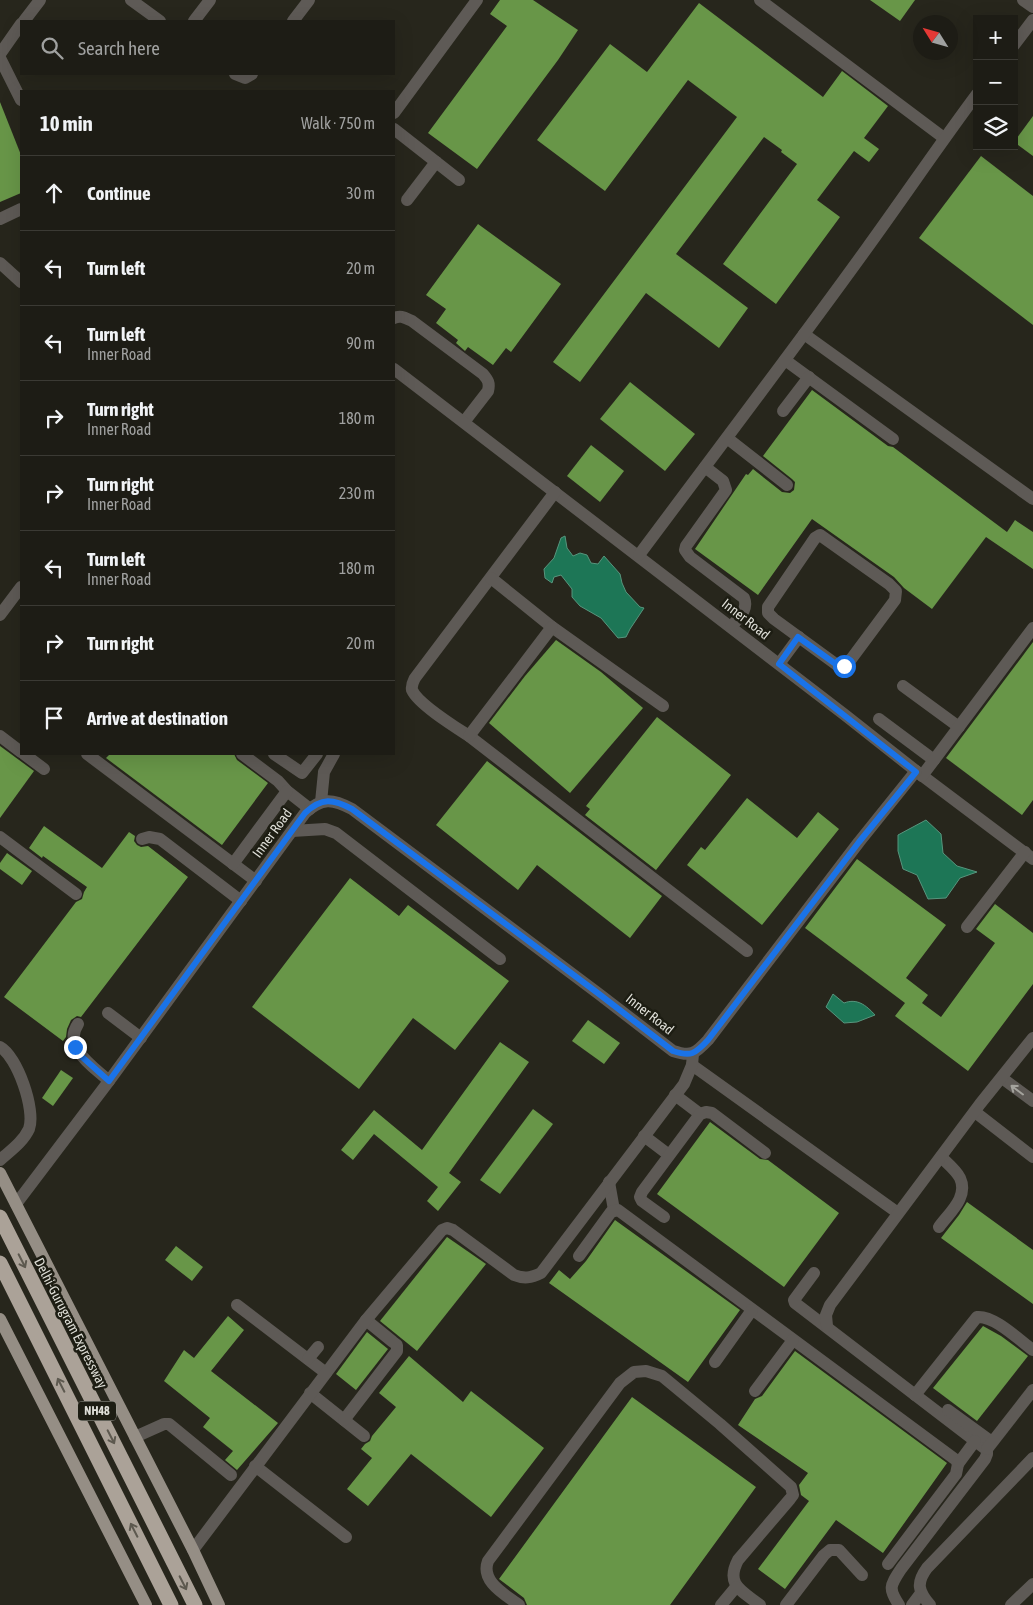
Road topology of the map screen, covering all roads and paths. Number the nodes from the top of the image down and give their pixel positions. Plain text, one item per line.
1 (40, 0) edge
2 (131, 0) edge
3 (210, 0) edge
4 (309, 0) edge
5 (478, 0) edge
6 (760, 0) edge
7 (1023, 0) edge
8 (1033, 7) edge
9 (24, 20) edge
10 (159, 20) edge
11 (195, 20) edge
12 (294, 20) edge
13 (1033, 20) edge
14 (20, 26) edge
15 (1018, 40) edge
16 (0, 54) edge
17 (0, 58) edge
18 (238, 75) edge
19 (250, 75) edge
20 (20, 98) edge
21 (973, 99) edge
22 (395, 112) edge
23 (395, 130) edge
24 (944, 138) junction
25 (436, 162) junction
26 (459, 180) dead end
27 (407, 200) dead end
28 (20, 209) edge
29 (0, 219) edge
30 (0, 263) edge
31 (20, 281) edge
32 (395, 318) edge
33 (804, 334) junction
34 (785, 360) junction
35 (395, 369) edge
36 (808, 377) junction
37 (783, 411) dead end
38 (464, 422) junction
39 (727, 438) junction
40 (893, 439) dead end
41 (705, 467) junction
42 (787, 484) dead end
43 (556, 492) junction
44 (1033, 499) edge
45 (639, 555) junction
46 (491, 578) junction
47 (20, 588) edge
48 (0, 615) edge
49 (552, 626) junction
50 (731, 627) junction
51 (1033, 628) edge
52 (798, 637) junction
53 (779, 664) junction
54 (903, 686) dead end
55 (663, 706) dead end
56 (879, 719) dead end
57 (959, 727) junction
58 (0, 736) edge
59 (468, 736) junction
60 (20, 751) edge
61 (26, 755) edge
62 (88, 755) edge
63 (243, 755) edge
64 (276, 755) edge
65 (316, 755) edge
66 (330, 755) edge
67 (934, 760) junction
68 (44, 769) dead end
69 (919, 774) junction
70 (287, 791) junction
71 (321, 802) junction
72 (310, 809) junction
73 (292, 831) junction
74 (0, 837) edge
75 (142, 839) dead end
76 (1030, 854) edge
77 (233, 864) junction
78 (256, 880) junction
79 (76, 894) dead end
80 (241, 901) junction
81 (967, 927) dead end
82 (746, 951) dead end
83 (500, 959) dead end
84 (108, 1013) dead end
85 (78, 1024) dead end
86 (141, 1038) junction
87 (1033, 1038) edge
88 (0, 1047) edge
89 (693, 1060) junction
90 (1002, 1078) junction
91 (109, 1081) junction
92 (675, 1095) junction
93 (1033, 1102) edge
94 (975, 1112) junction
95 (700, 1114) junction
96 (644, 1136) junction
97 (765, 1153) dead end
98 (669, 1155) junction
99 (941, 1157) junction
100 (1033, 1157) edge
101 (0, 1160) edge
102 (0, 1173) edge
103 (609, 1182) junction
104 (16, 1204) junction
105 (614, 1210) junction
106 (898, 1213) junction
107 (0, 1217) edge
108 (664, 1218) dead end
109 (939, 1227) dead end
110 (579, 1256) dead end
111 (0, 1263) edge
112 (814, 1273) dead end
113 (237, 1305) dead end
114 (752, 1310) junction
115 (0, 1319) edge
116 (366, 1320) junction
117 (827, 1326) junction
118 (254, 1328) dead end
119 (793, 1340) junction
120 (318, 1347) dead end
121 (1033, 1350) edge
122 (308, 1359) junction
123 (715, 1362) dead end
124 (323, 1376) junction
125 (755, 1390) dead end
126 (1033, 1390) edge
127 (918, 1392) junction
128 (310, 1393) junction
129 (943, 1411) junction
130 (344, 1420) junction
131 (364, 1436) dead end
132 (135, 1437) junction
133 (975, 1441) junction
134 (990, 1446) junction
135 (1033, 1458) edge
136 (958, 1464) junction
137 (255, 1466) junction
138 (231, 1475) dead end
139 (346, 1537) dead end
140 (193, 1550) junction
141 (888, 1564) dead end
142 (862, 1575) dead end
143 (1033, 1584) edge
144 (736, 1587) junction
145 (921, 1593) junction
146 (146, 1605) edge
147 (171, 1605) edge
148 (195, 1605) edge
149 (219, 1605) edge
150 (519, 1605) edge
151 (721, 1605) edge
152 (760, 1605) edge
153 (786, 1605) edge
154 (898, 1605) edge
155 (912, 1605) edge
156 (930, 1605) edge
157 (1011, 1605) edge

1 - 9 street
2 - 10 street
3 - 11 street
4 - 12 street
5 - 22 street
6 - 24 street
7 - 8 street
13 - 15 street
14 - 16 street
17 - 20 street
18 - 19 street
21 - 24 street
23 - 25 street
24 - 33 street
25 - 26 street
25 - 27 street
28 - 29 street
30 - 31 street
32 - 38 street
33 - 34 street
33 - 44 street
34 - 36 street
34 - 39 street
35 - 38 street, Inner Road
36 - 37 street
36 - 40 street
38 - 43 street, Inner Road
39 - 41 street
39 - 42 street
41 - 45 street
41 - 50 street
43 - 45 street, Inner Road
43 - 46 street
45 - 50 street, Inner Road
46 - 49 street
46 - 59 street
47 - 48 street
49 - 55 street
49 - 59 street
50 - 53 street, Inner Road
51 - 57 street
52 - 52 street
52 - 53 street
53 - 69 street, Inner Road
54 - 57 street
56 - 67 street
57 - 67 street
58 - 60 street
59 - 82 street
61 - 68 street
62 - 77 street
63 - 70 street
64 - 65 street
66 - 71 street
67 - 69 street
69 - 76 street, Inner Road
69 - 89 street
70 - 72 street
70 - 77 street
71 - 72 street, Inner Road
71 - 89 street, Inner Road
72 - 73 street, Inner Road
73 - 78 street, Inner Road
73 - 83 street
74 - 79 street
75 - 80 street
76 - 81 street
77 - 78 street
78 - 80 street, Inner Road
80 - 86 street, Inner Road
84 - 86 street
85 - 91 street
86 - 91 street, Inner Road
87 - 90 street
88 - 101 street
89 - 92 street
89 - 106 street, Inner Road
93 -> 90 street
90 - 94 street
91 - 104 street, Inner Road
92 - 95 street
92 - 96 street
94 - 99 street
94 - 100 street
95 - 97 street
95 - 98 street
96 - 98 street
96 - 103 street
98 - 108 street
99 - 106 street
99 - 109 street
102 - 104 main road
103 - 105 street
103 - 116 street
104 - 132 main road
105 - 110 street
105 - 114 street
106 - 117 street
107 -> 148 highway, Delhi-Gurugram Expressway / NH48
147 -> 111 highway, NH48
112 - 117 street
113 - 122 street
114 - 119 street
114 - 123 street
115 - 146 main road
116 - 124 street
116 - 130 street
117 - 127 street
118 - 124 street
119 - 125 street
119 - 136 street
120 - 122 street
121 - 127 street
122 - 124 street
124 - 128 street
126 - 134 street
127 - 129 street
128 - 130 street
128 - 137 street
129 - 133 street
129 - 134 street
130 - 131 street
132 - 138 street
132 - 140 main road
133 - 134 street
133 - 136 street
134 - 154 street
135 - 145 street
136 - 141 street
137 - 139 street
137 - 140 street
140 - 149 main road
142 - 153 street
143 - 157 street
144 - 150 street
144 - 151 street
144 - 152 street
145 - 155 street
145 - 156 street

